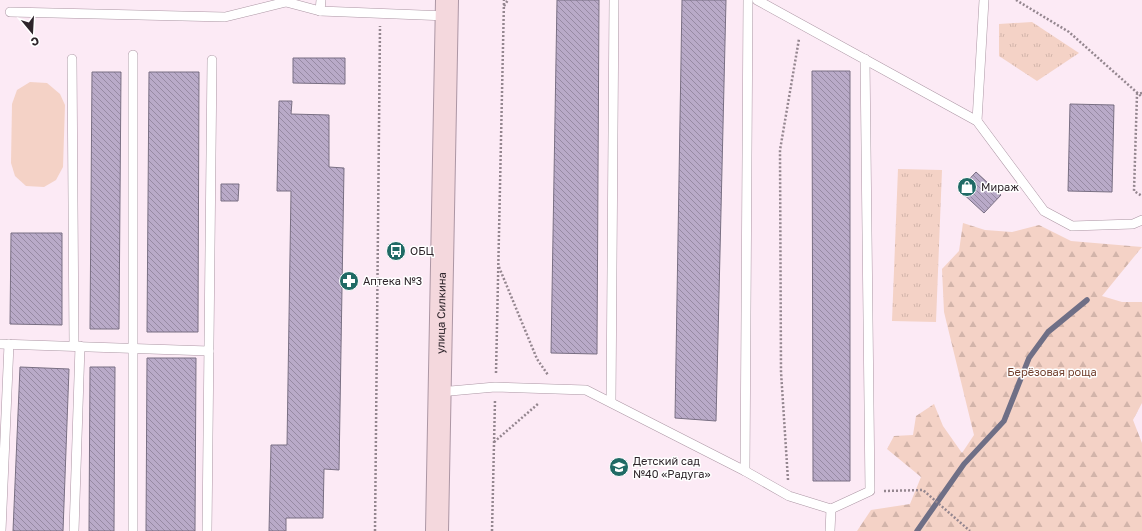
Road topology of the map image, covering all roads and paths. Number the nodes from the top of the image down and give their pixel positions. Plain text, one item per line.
1 (321, 0) edge
2 (504, 0) edge
3 (508, 0) edge
4 (614, 0) edge
5 (748, 0) edge
6 (757, 0) edge
7 (984, 0) edge
8 (1016, 0) edge
9 (285, 1) edge
10 (504, 7) junction
11 (447, 8) edge
12 (320, 11) junction
13 (10, 12) dead end
14 (380, 14) junction
15 (801, 24) junction
16 (133, 55) dead end
17 (72, 59) dead end
18 (865, 59) junction
19 (212, 60) dead end
20 (1142, 93) edge
21 (1137, 94) junction
22 (1142, 97) edge
23 (977, 121) junction
24 (1142, 196) edge
25 (1142, 220) edge
26 (498, 265) junction
27 (5, 344) edge
28 (77, 346) junction
29 (133, 348) junction
30 (209, 351) junction
31 (495, 387) junction
32 (557, 389) junction
33 (439, 392) junction
34 (611, 402) junction
35 (494, 442) junction
36 (745, 470) junction
37 (870, 491) junction
38 (789, 496) junction
39 (831, 510) junction
40 (1, 531) edge
41 (74, 531) edge
42 (133, 531) edge
43 (207, 531) edge
44 (375, 531) edge
45 (436, 531) edge
46 (492, 531) edge
47 (830, 531) edge
48 (970, 531) edge

1 - 12 lane
2 - 10 path
3 - 10 path
4 - 34 lane
5 - 36 lane
6 - 15 lane
7 - 23 lane
8 - 21 path
9 - 12 lane
9 - 13 lane
10 - 26 path
11 - 14 lane
11 - 33 main road, улица Силкина
12 - 14 lane
14 - 44 path
15 - 18 lane
15 - 38 path
16 - 29 lane
17 - 28 lane
18 - 23 lane
18 - 37 lane
19 - 30 lane
20 - 21 path
21 - 22 path
21 - 24 path
23 - 25 lane
26 - 31 path
26 - 32 path
27 - 28 lane
27 - 40 lane
28 - 29 lane
28 - 41 lane
29 - 30 lane
29 - 42 lane
30 - 43 lane
31 - 32 lane
31 - 33 lane
31 - 35 path
32 - 34 lane
32 - 35 path
33 - 45 main road, улица Силкина
34 - 36 lane
35 - 46 path
36 - 38 lane
37 - 39 lane
37 - 48 path
38 - 39 lane
39 - 47 lane

